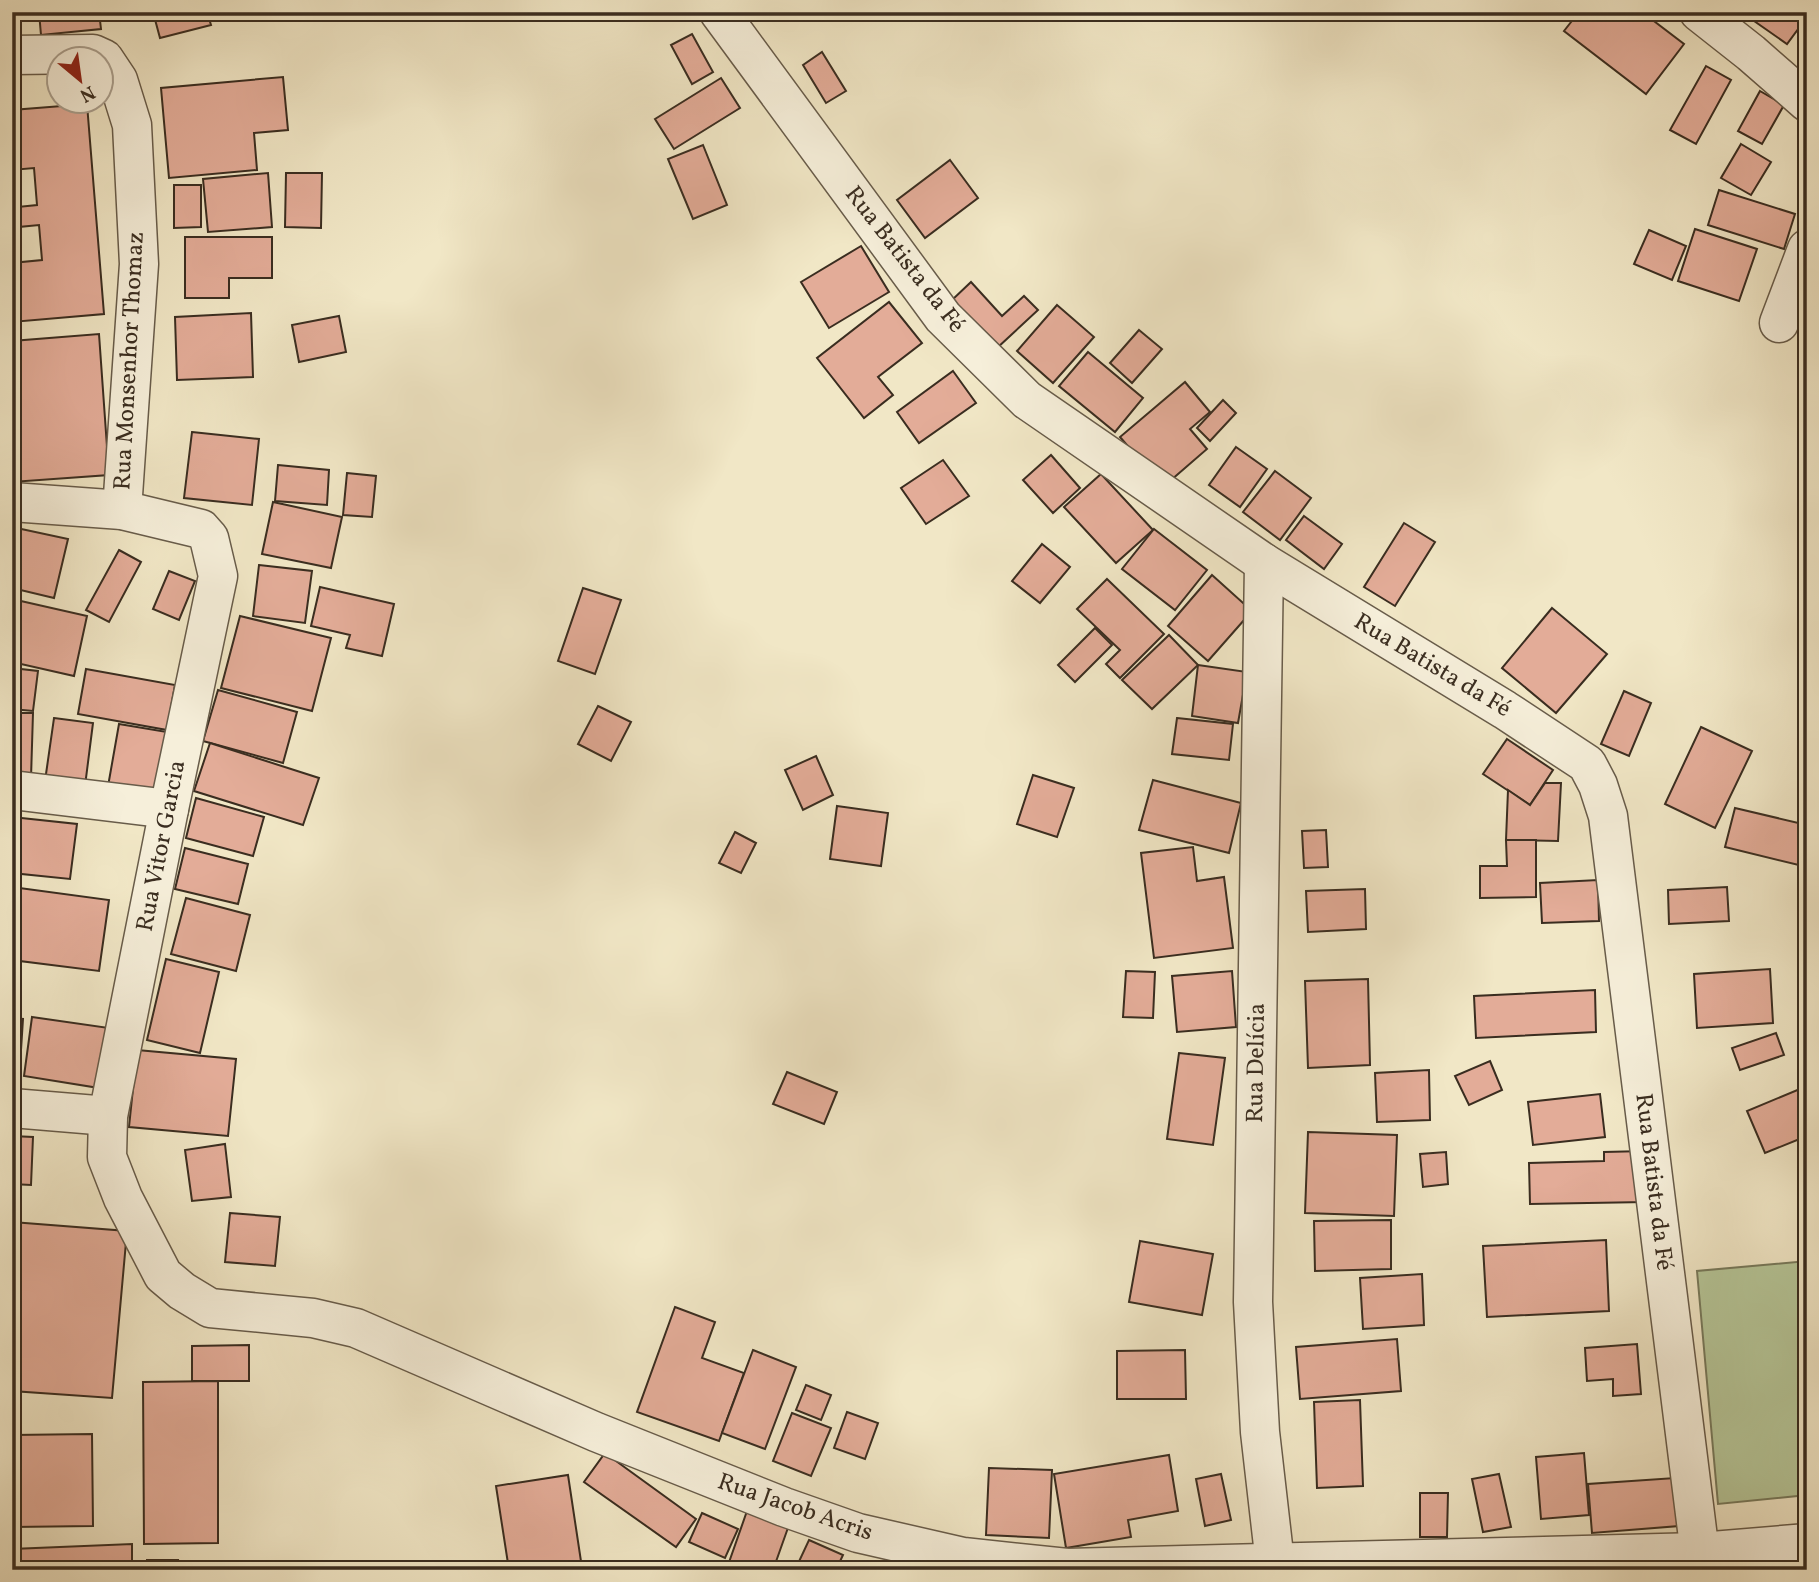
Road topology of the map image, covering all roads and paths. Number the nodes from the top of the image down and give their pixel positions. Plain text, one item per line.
1 (719, 12) edge
2 (1699, 12) edge
3 (12, 55) edge
4 (1807, 102) edge
5 (1807, 249) edge
6 (1779, 323) dead end
7 (12, 502) edge
8 (122, 510) junction
9 (1264, 563) junction
10 (12, 790) edge
11 (169, 808) junction
12 (12, 1108) edge
13 (108, 1116) junction
14 (1807, 1544) edge
15 (1701, 1561) edge
16 (1275, 1563) junction

1 - 9 street, Rua Batista da Fé
2 - 4 street
3 - 8 street, Rua Monsenhor Thomaz
5 - 6 street
7 - 8 street
8 - 11 street, Rua Vitor Garcia
9 - 15 street, Rua Batista da Fé
9 - 16 street, Rua Delícia
10 - 11 street
11 - 13 street, Rua Vitor Garcia
12 - 13 street
13 - 16 street, Rua Jacob Acris
14 - 15 street, Rua Jacob Acris
15 - 16 street, Rua Jacob Acris

